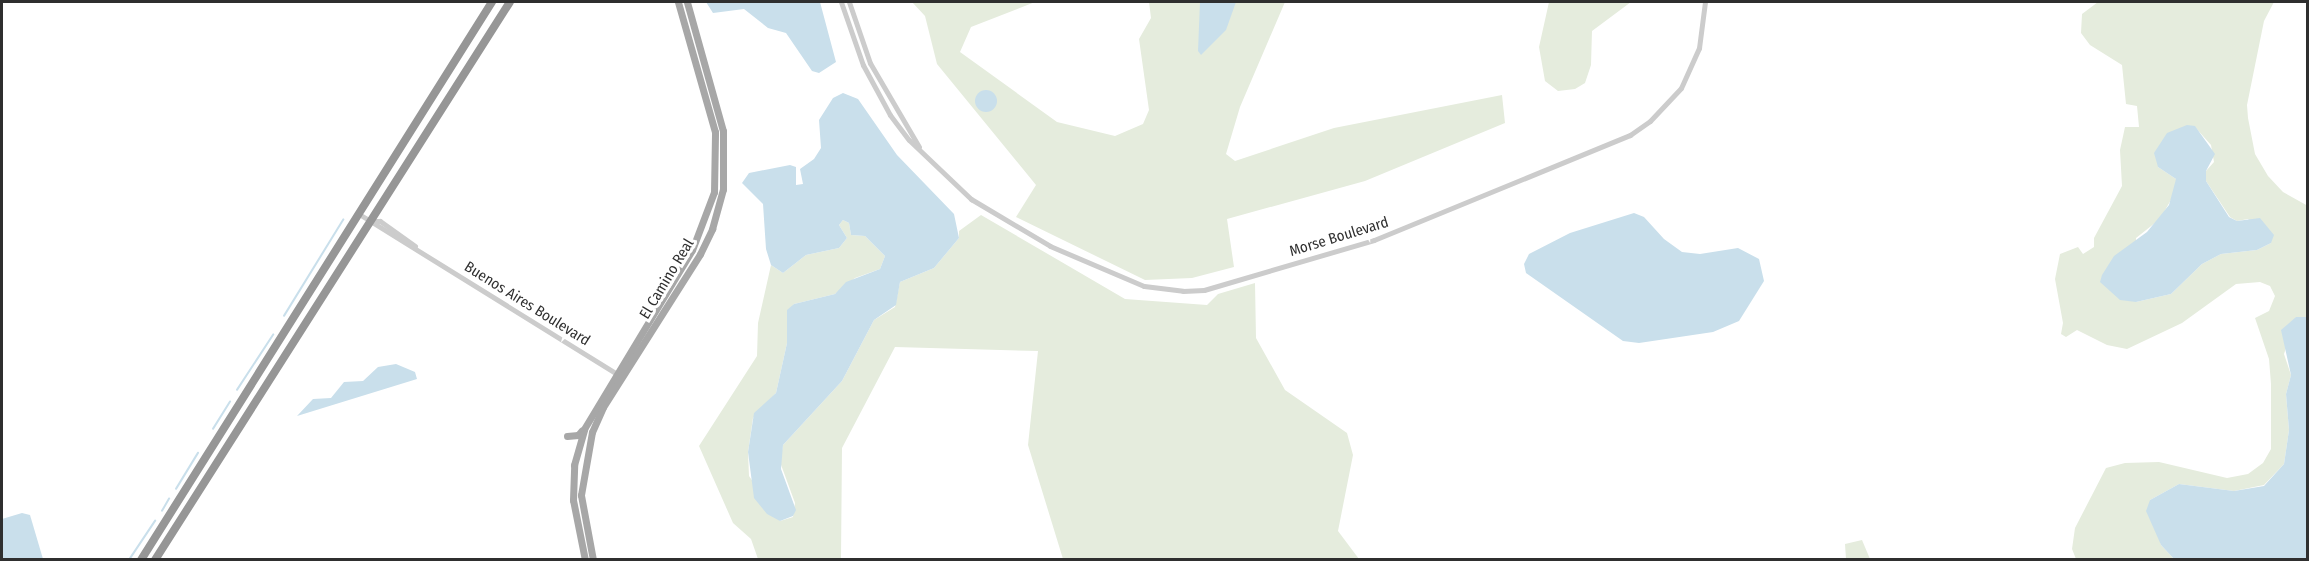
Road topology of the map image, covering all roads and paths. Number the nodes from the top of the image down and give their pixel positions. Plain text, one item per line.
1 (492, 2) edge
2 (510, 2) edge
3 (678, 2) edge
4 (687, 2) edge
5 (841, 2) edge
6 (849, 2) edge
7 (1705, 2) edge
8 (879, 82) junction
9 (872, 85) junction
10 (718, 106) junction
11 (710, 108) junction
12 (921, 151) junction
13 (359, 214) junction
14 (371, 221) junction
15 (692, 249) junction
16 (700, 254) junction
17 (287, 329) junction
18 (288, 351) junction
19 (615, 373) junction
20 (622, 377) junction
21 (584, 429) junction
22 (212, 445) junction
23 (579, 447) junction
24 (222, 452) junction
25 (589, 545) junction
26 (580, 548) junction
27 (141, 560) edge
28 (155, 560) edge
29 (585, 560) edge
30 (594, 560) edge

1 - 13 highway
2 - 14 highway
3 - 11 main road, El Camino Real
4 - 10 main road, El Camino Real
5 - 9 street, Morse Boulevard
6 - 8 street, Morse Boulevard
7 - 12 street, Morse Boulevard
8 - 9 street
8 - 12 street, Morse Boulevard
9 - 12 street, Morse Boulevard
10 - 11 main road
10 - 16 main road, El Camino Real
11 - 15 main road, El Camino Real
13 - 14 street, Buenos Aires Boulevard
13 - 17 highway
14 - 18 highway
14 - 19 street, Buenos Aires Boulevard
15 - 16 main road
15 - 19 main road, El Camino Real
16 - 20 main road, El Camino Real
17 - 18 highway
17 - 22 highway
18 - 24 highway
19 - 20 main road
19 - 21 main road, El Camino Real
20 - 25 main road, El Camino Real
21 - 23 main road, El Camino Real
21 - 23 main road
22 - 24 highway
22 - 27 highway
23 - 26 main road, El Camino Real
24 - 28 highway
25 - 26 main road
25 - 30 main road, El Camino Real
26 - 29 main road, El Camino Real

